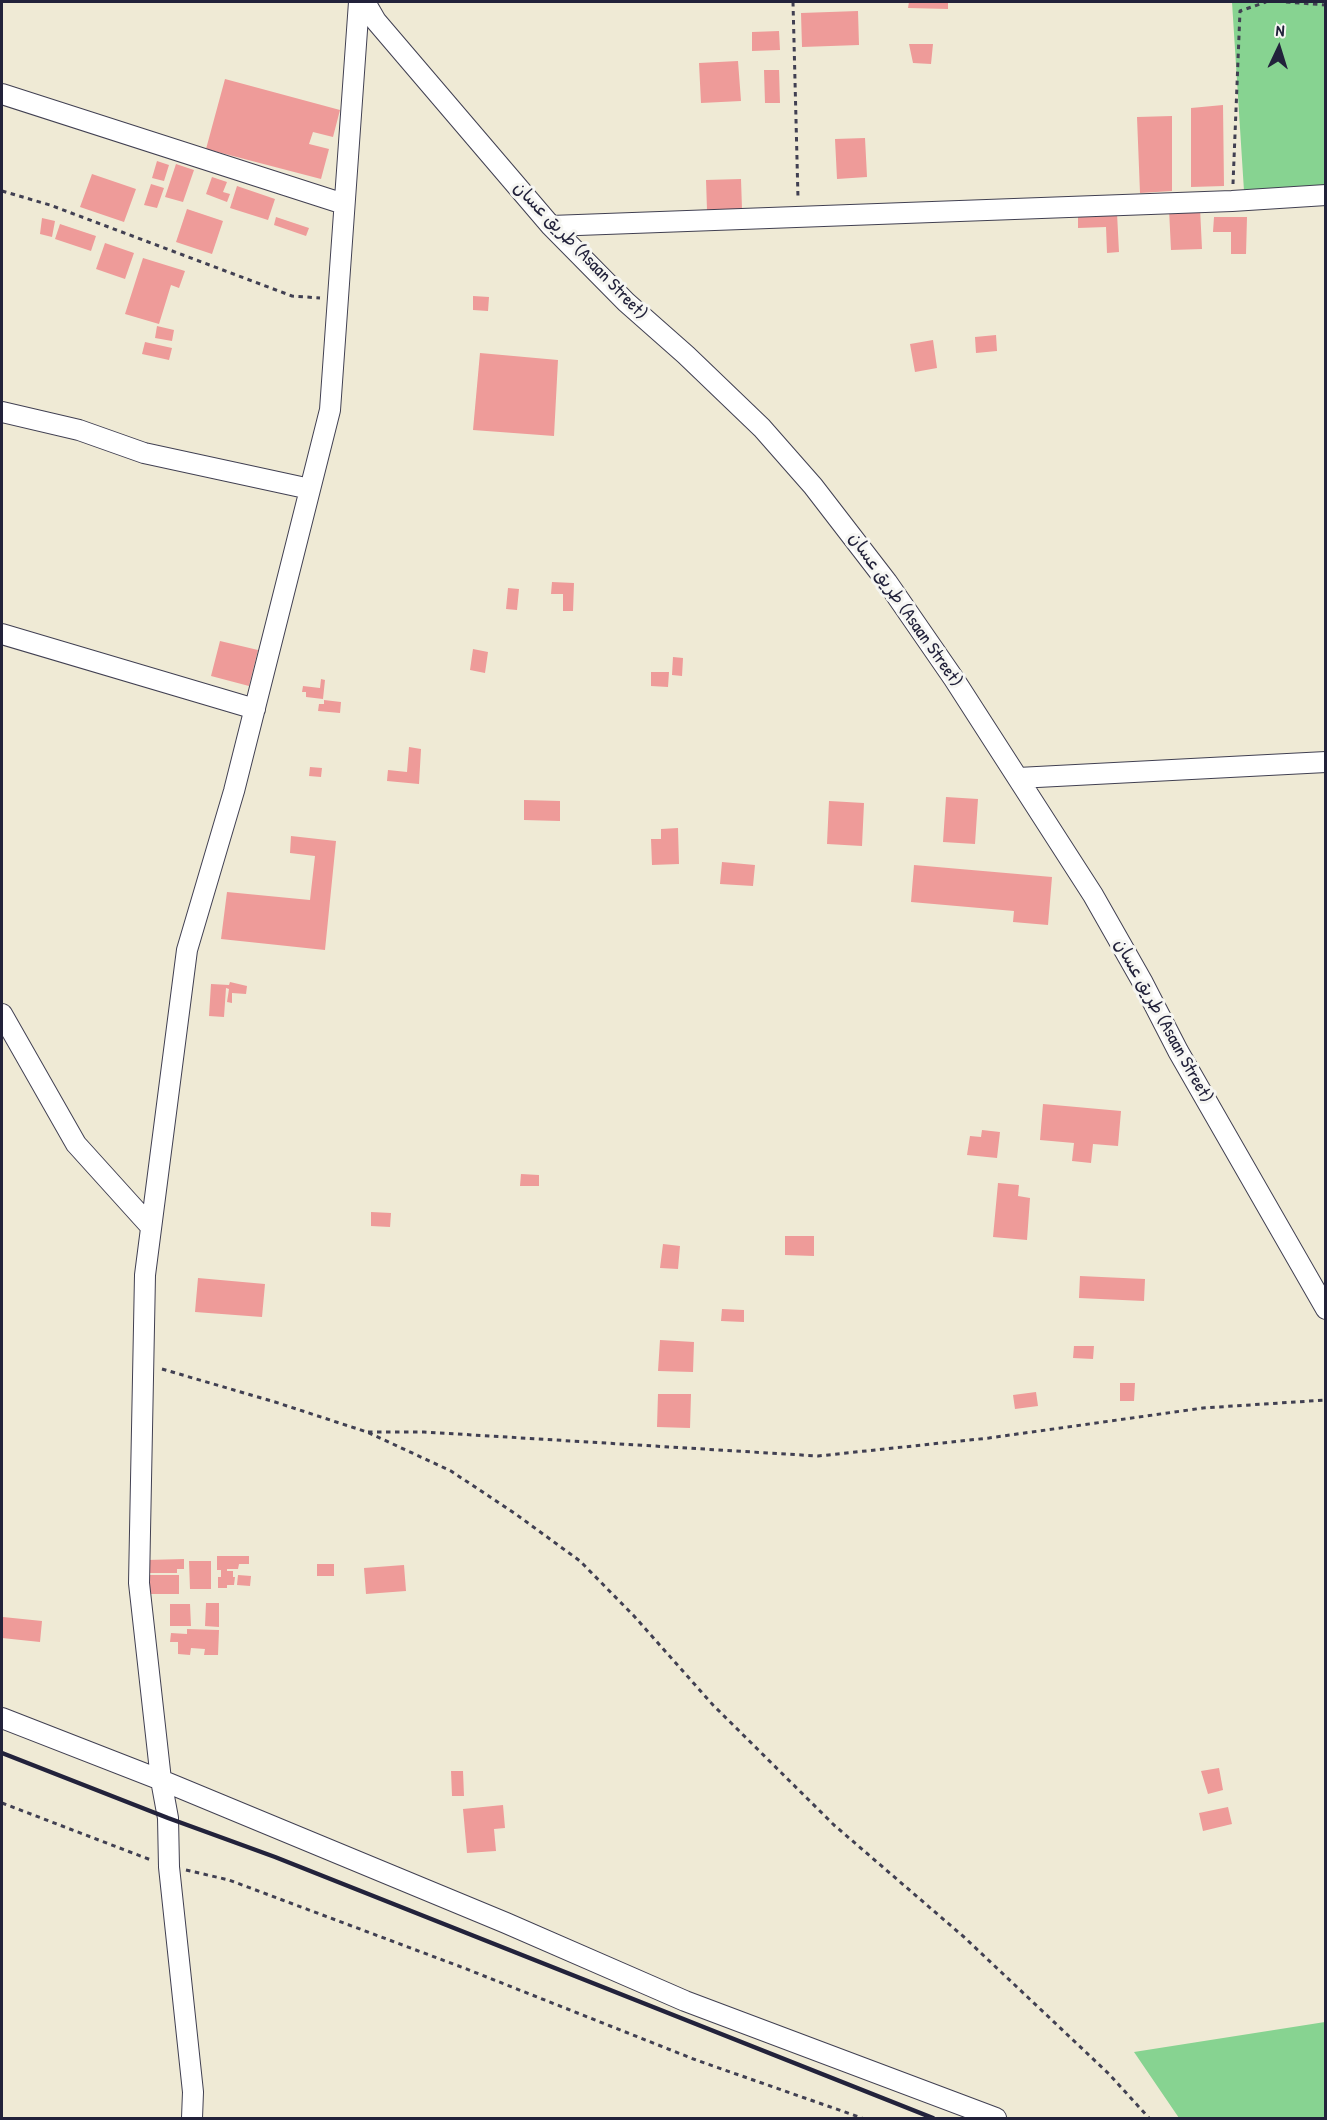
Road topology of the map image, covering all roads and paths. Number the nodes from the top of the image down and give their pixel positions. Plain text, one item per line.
1 (359, 2) edge
2 (365, 2) edge
3 (793, 2) edge
4 (1266, 2) edge
5 (1286, 2) edge
6 (1326, 5) edge
7 (2, 94) edge
8 (2, 191) edge
9 (1326, 195) edge
10 (1232, 201) junction
11 (345, 204) junction
12 (799, 216) junction
13 (551, 226) junction
14 (338, 299) junction
15 (2, 412) edge
16 (310, 489) junction
17 (2, 634) edge
18 (255, 708) junction
19 (1326, 762) edge
20 (1018, 778) junction
21 (2, 1014) edge
22 (151, 1227) junction
23 (1326, 1309) edge
24 (143, 1363) junction
25 (1326, 1400) edge
26 (367, 1432) junction
27 (2, 1718) edge
28 (161, 1780) junction
29 (2, 1803) edge
30 (169, 1866) junction
31 (192, 2118) edge
32 (862, 2118) edge
33 (996, 2118) edge
34 (1149, 2118) edge

1 - 11 street
2 - 13 street, طريق عسان (Asaan Street)
3 - 12 path
4 - 10 path
5 - 6 path
7 - 11 street
8 - 14 path
9 - 10 street
10 - 12 street
11 - 14 street
12 - 13 street
13 - 20 street, طريق عسان (Asaan Street)
14 - 16 street
15 - 16 street
16 - 18 street
17 - 18 street
18 - 22 street
19 - 20 street
20 - 23 street, طريق عسان (Asaan Street)
21 - 22 street
22 - 24 street
24 - 26 path
24 - 28 street
25 - 26 path
26 - 34 path
27 - 28 street
28 - 30 street
28 - 33 street
29 - 30 path
30 - 31 street
30 - 32 path

